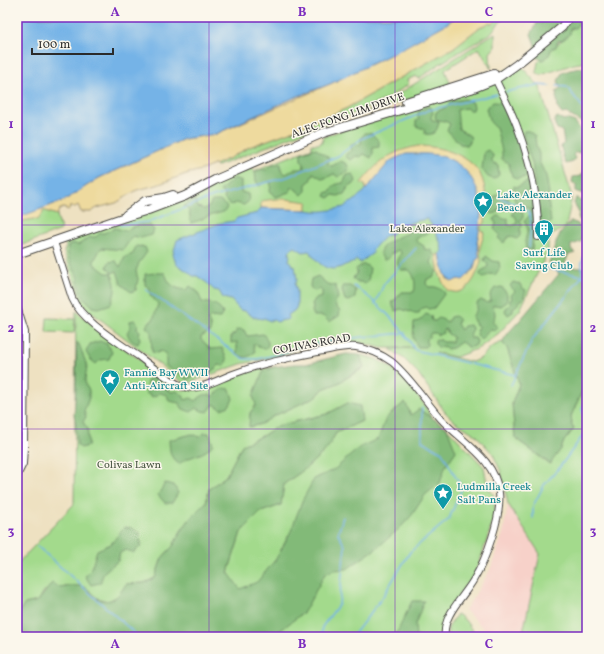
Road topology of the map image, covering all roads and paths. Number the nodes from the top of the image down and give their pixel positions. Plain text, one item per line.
1 (564, 17) edge
2 (569, 17) edge
3 (521, 58) junction
4 (495, 77) junction
5 (538, 237) dead end
6 (54, 242) junction
7 (17, 254) edge
8 (17, 308) edge
9 (17, 476) edge
10 (444, 637) edge

1 - 3 street, ALEC FONG LIM DRIVE
2 - 3 street, ALEC FONG LIM DRIVE
3 - 4 street, ALEC FONG LIM DRIVE
4 - 5 street
4 - 6 street, ALEC FONG LIM DRIVE
6 - 7 street, ALEC FONG LIM DRIVE
6 - 10 street, COLIVAS ROAD
8 - 9 street

